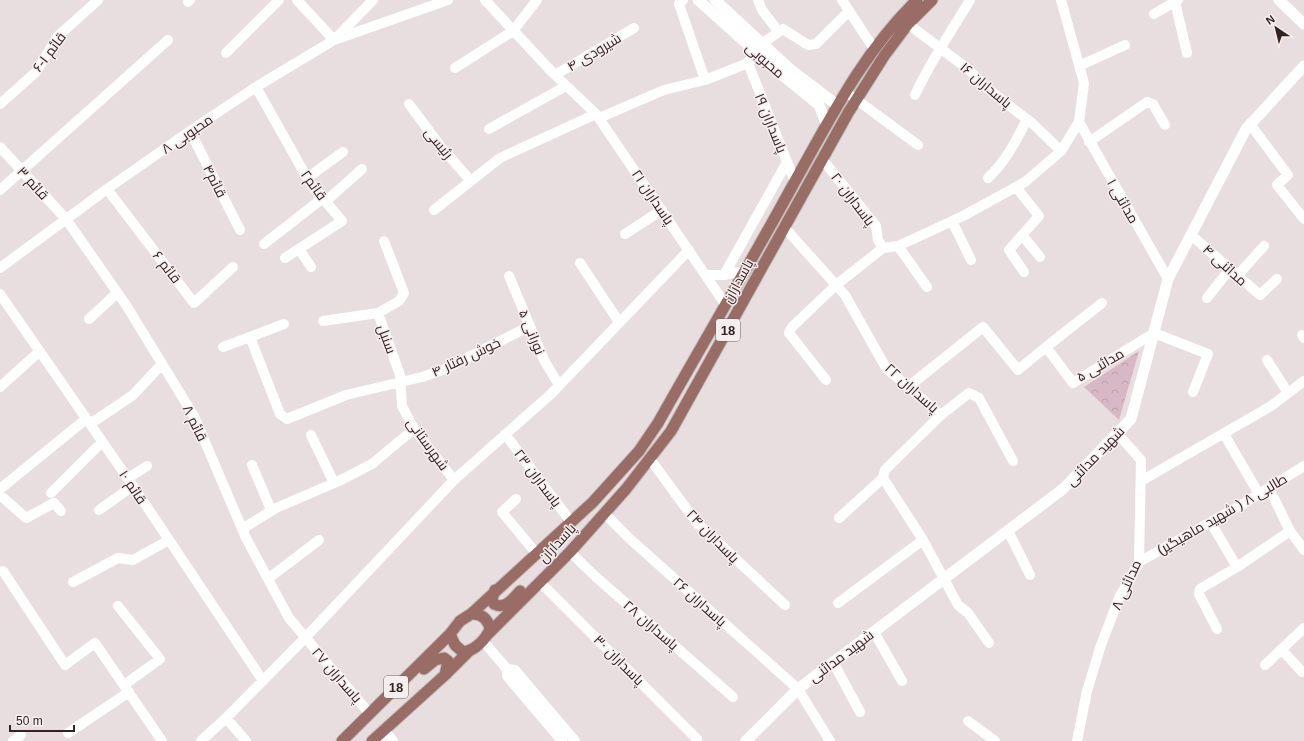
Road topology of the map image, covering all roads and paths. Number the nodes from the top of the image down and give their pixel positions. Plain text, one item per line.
1 (98, 0) edge
2 (279, 0) edge
3 (297, 0) edge
4 (373, 0) edge
5 (448, 0) edge
6 (486, 0) edge
7 (537, 0) edge
8 (683, 0) edge
9 (698, 0) edge
10 (715, 0) edge
11 (758, 0) edge
12 (842, 0) edge
13 (917, 0) edge
14 (932, 0) edge
15 (970, 0) edge
16 (1061, 0) edge
17 (1279, 0) edge
18 (1176, 1) edge
19 (849, 11) junction
20 (1154, 14) dead end
21 (908, 24) junction
22 (1304, 24) edge
23 (634, 28) dead end
24 (513, 31) junction
25 (778, 31) junction
26 (168, 40) dead end
27 (334, 40) junction
28 (763, 43) junction
29 (1125, 45) dead end
30 (942, 48) junction
31 (874, 49) junction
32 (226, 52) dead end
33 (755, 52) junction
34 (1187, 54) dead end
35 (748, 63) junction
36 (1079, 66) junction
37 (1304, 66) edge
38 (455, 68) dead end
39 (555, 75) junction
40 (705, 80) junction
41 (566, 86) junction
42 (256, 87) junction
43 (846, 92) junction
44 (915, 95) dead end
45 (856, 100) junction
46 (0, 104) edge
47 (409, 104) dead end
48 (837, 106) junction
49 (848, 113) junction
50 (597, 116) junction
51 (1027, 119) junction
52 (1079, 122) junction
53 (826, 123) junction
54 (1250, 124) junction
55 (1165, 125) dead end
56 (489, 129) dead end
57 (190, 131) junction
58 (1089, 142) junction
59 (918, 144) dead end
60 (0, 147) edge
61 (1061, 151) junction
62 (343, 152) dead end
63 (822, 159) junction
64 (787, 162) junction
65 (362, 169) dead end
66 (22, 170) junction
67 (307, 178) junction
68 (988, 178) dead end
69 (471, 181) junction
70 (795, 182) junction
71 (1016, 187) junction
72 (107, 189) junction
73 (0, 190) edge
74 (324, 200) junction
75 (434, 210) dead end
76 (662, 210) junction
77 (1304, 218) edge
78 (66, 219) junction
79 (952, 221) junction
80 (784, 227) junction
81 (240, 230) dead end
82 (625, 234) dead end
83 (1191, 234) junction
84 (1022, 235) junction
85 (384, 241) dead end
86 (264, 244) dead end
87 (898, 246) junction
88 (1264, 246) dead end
89 (883, 248) junction
90 (299, 249) junction
91 (689, 250) junction
92 (1040, 257) dead end
93 (285, 258) dead end
94 (971, 260) dead end
95 (580, 263) dead end
96 (233, 267) dead end
97 (311, 267) dead end
98 (0, 268) edge
99 (744, 271) junction
100 (1024, 272) dead end
101 (1233, 273) junction
102 (707, 275) junction
103 (724, 275) junction
104 (509, 276) dead end
105 (1168, 279) junction
106 (1277, 279) dead end
107 (836, 285) junction
108 (928, 287) dead end
109 (117, 293) junction
110 (0, 294) edge
111 (1207, 298) dead end
112 (1102, 303) dead end
113 (725, 304) junction
114 (378, 313) junction
115 (89, 319) dead end
116 (322, 321) dead end
117 (619, 322) junction
118 (284, 324) dead end
119 (530, 326) junction
120 (1154, 333) junction
121 (250, 337) junction
122 (223, 347) dead end
123 (1046, 347) junction
124 (40, 352) junction
125 (1267, 360) dead end
126 (162, 364) junction
127 (826, 380) dead end
128 (1304, 381) edge
129 (400, 383) junction
130 (559, 385) junction
131 (0, 386) edge
132 (908, 387) junction
133 (1193, 392) dead end
134 (1288, 393) junction
135 (941, 415) junction
136 (88, 421) junction
137 (414, 429) junction
138 (1117, 433) junction
139 (505, 434) junction
140 (1224, 434) junction
141 (311, 435) dead end
142 (102, 442) junction
143 (650, 459) junction
144 (1013, 461) dead end
145 (252, 465) dead end
146 (148, 466) dead end
147 (1304, 466) edge
148 (883, 478) junction
149 (454, 480) junction
150 (1141, 481) junction
151 (130, 482) junction
152 (334, 484) junction
153 (1269, 488) junction
154 (0, 489) edge
155 (50, 493) dead end
156 (1259, 494) junction
157 (0, 495) edge
158 (516, 499) dead end
159 (99, 510) dead end
160 (271, 510) junction
161 (61, 511) dead end
162 (604, 513) junction
163 (840, 518) dead end
164 (571, 522) junction
165 (1211, 523) junction
166 (242, 529) junction
167 (1008, 531) junction
168 (1290, 531) junction
169 (169, 540) junction
170 (319, 540) dead end
171 (923, 540) junction
172 (1304, 550) edge
173 (536, 553) junction
174 (567, 555) junction
175 (1139, 562) junction
176 (1236, 567) junction
177 (3, 572) dead end
178 (1030, 575) dead end
179 (268, 578) junction
180 (944, 580) junction
181 (73, 582) dead end
182 (540, 582) junction
183 (495, 590) junction
184 (838, 603) dead end
185 (785, 605) dead end
186 (118, 606) dead end
187 (471, 614) junction
188 (1217, 628) dead end
189 (1304, 628) edge
190 (874, 632) junction
191 (450, 634) junction
192 (485, 637) junction
193 (305, 638) junction
194 (989, 643) dead end
195 (1282, 650) junction
196 (469, 651) junction
197 (833, 662) junction
198 (1265, 665) dead end
199 (507, 669) junction
200 (1302, 672) dead end
201 (445, 675) junction
202 (263, 681) junction
203 (902, 681) dead end
204 (126, 689) junction
205 (798, 689) junction
206 (733, 697) dead end
207 (383, 699) junction
208 (860, 712) dead end
209 (369, 713) junction
210 (226, 718) junction
211 (968, 721) dead end
212 (384, 730) junction
213 (68, 733) dead end
214 (697, 739) dead end
215 (162, 741) edge
216 (201, 741) edge
217 (246, 741) edge
218 (342, 741) edge
219 (372, 741) edge
220 (379, 741) edge
221 (393, 741) edge
222 (562, 741) edge
223 (575, 741) edge
224 (746, 741) edge
225 (830, 741) edge
226 (995, 741) edge
227 (1077, 741) edge

1 - 46 street, قائم ۱-۶
2 - 32 street
3 - 27 street
4 - 27 street, محبوبی ۸
5 - 27 street
6 - 24 street, پاسداران ۲۱
7 - 24 street
8 - 40 street
9 - 33 street, محبوبی
10 - 28 street, محبوبی
11 - 25 street
12 - 19 street
13 - 31 main road, پاسداران / 18
14 - 21 main road, پاسداران / 18
15 - 30 street
16 - 36 street
17 - 22 street
18 - 20 street
18 - 34 street
19 - 25 street
19 - 31 street
21 - 30 street, پاسداران ۱۶
21 - 45 main road, پاسداران / 18
23 - 39 street, شیرودی ۴
24 - 38 street
24 - 39 street, پاسداران ۲۱
25 - 28 street
26 - 66 street
27 - 42 street, محبوبی ۸
28 - 33 street
28 - 48 street, محبوبی
29 - 36 street
30 - 44 street
30 - 51 street, پاسداران ۱۶
31 - 43 main road, پاسداران / 18
33 - 35 street
33 - 53 street, محبوبی
35 - 40 street
35 - 64 street, پاسداران ۱۹
36 - 52 street
37 - 54 street, شهید مدائنی
39 - 41 street, پاسداران ۲۱
40 - 50 street
41 - 50 street, پاسداران ۲۱
41 - 56 street
42 - 57 street, محبوبی ۸
42 - 67 street, قائم۲
43 - 45 street
43 - 48 main road, پاسداران / 18
45 - 49 main road, پاسداران / 18
45 - 59 street
47 - 69 street, رئیسی
48 - 49 main road
48 - 53 main road, پاسداران / 18
49 - 63 main road, پاسداران / 18
50 - 69 street
50 - 76 street, پاسداران ۲۱
51 - 61 street, پاسداران ۱۶
51 - 68 street
52 - 58 street, مدائنی ۱
52 - 61 street
53 - 70 main road, پاسداران / 18
54 - 77 street
54 - 83 street, شهید مدائنی
55 - 58 street
57 - 72 street, محبوبی ۸
57 - 81 street, قائم۴
58 - 105 street, مدائنی ۱
60 - 66 street, قائم ۳
61 - 71 street
62 - 67 street
63 - 80 main road, پاسداران / 18
63 - 89 street, پاسداران ۲۰
64 - 70 street, پاسداران ۱۹
64 - 103 street
65 - 74 street
66 - 73 street
66 - 78 street, قائم ۳
67 - 74 street, قائم۲
69 - 75 street
70 - 99 main road, پاسداران / 18
71 - 79 street
71 - 84 street
72 - 78 street, محبوبی ۸
72 - 96 street, قائم ۶
74 - 86 street
74 - 90 street, قائم۲
76 - 82 street
76 - 91 street, پاسداران ۲۱
78 - 98 street, محبوبی ۸
78 - 109 street, قائم ۸
79 - 87 street
79 - 94 street
80 - 107 street, پاسداران ۲۲
80 - 143 main road, پاسداران / 18
83 - 101 street, مدائنی ۴
83 - 105 street, شهید مدائنی
84 - 92 street
84 - 100 street
85 - 114 street, سنبل
87 - 89 street
87 - 108 street
88 - 101 street
89 - 107 street
90 - 93 street, قائم۲
90 - 97 street
91 - 102 street, پاسداران ۲۱
91 - 117 street
95 - 117 street
99 - 103 street
99 - 113 main road, پاسداران / 18
101 - 106 street, مدائنی ۴
101 - 111 street
102 - 103 street
102 - 113 street, پاسداران ۲۱
104 - 119 street, نورانی ۵
105 - 120 street, شهید مدائنی
107 - 127 street
107 - 132 street, پاسداران ۲۲
109 - 115 street
109 - 126 street, قائم ۸
110 - 124 street, قائم ۱۰
112 - 123 street
113 - 164 main road, پاسداران / 18
114 - 116 street
114 - 129 street, سنبل
117 - 130 street
118 - 121 street
119 - 129 street, خوش رفتار ۴
119 - 130 street, نورانی ۵
120 - 123 street, مدائنی ۵
120 - 133 street
120 - 138 street, شهید مدائنی
121 - 122 street
121 - 129 street, خوش رفتار ۴
123 - 132 street
124 - 131 street
124 - 136 street, قائم ۱۰
125 - 134 street
126 - 136 street
126 - 166 street, قائم ۸
128 - 134 street
129 - 137 street, شهرستانی
130 - 139 street
132 - 135 street, پاسداران ۲۲
134 - 140 street
135 - 144 street, پاسداران ۲۲
135 - 148 street
136 - 142 street, قائم ۱۰
136 - 154 street
137 - 149 street, شهرستانی
137 - 152 street
138 - 150 street, مدائنی ۸
138 - 167 street, شهید مدائنی
139 - 149 street
139 - 164 street, پاسداران ۲۳
140 - 150 street
140 - 156 street
141 - 152 street
142 - 151 street, قائم ۱۰
142 - 155 street
143 - 162 main road, پاسداران / 18
143 - 185 street, پاسداران ۲۴
145 - 160 street
146 - 151 street
147 - 153 street, طالبی ۸ ( شهید ماهیگیر)
148 - 163 street
148 - 171 street
149 - 193 street
150 - 175 street, مدائنی ۸
151 - 159 street
151 - 169 street, قائم ۱۰
152 - 160 street
153 - 156 street, طالبی ۸ ( شهید ماهیگیر)
153 - 168 street
156 - 165 street, طالبی ۸ ( شهید ماهیگیر)
157 - 161 street
158 - 173 street
160 - 166 street
162 - 174 main road, پاسداران / 18
162 - 205 street, پاسداران ۲۶
164 - 173 main road, پاسداران / 18
165 - 175 street, طالبی ۸ ( شهید ماهیگیر)
165 - 176 street
166 - 179 street, قائم ۸
167 - 178 street
167 - 180 street, شهید مدائنی
168 - 172 street
168 - 176 street
169 - 181 street
169 - 202 street, قائم ۱۰
170 - 179 street
171 - 180 street
171 - 184 street
173 - 183 main road, پاسداران / 18
174 - 182 main road, پاسداران / 18
174 - 183 main road
174 - 206 street, پاسداران ۲۸
175 - 227 street, مدائنی ۸
176 - 188 street
177 - 204 street
179 - 193 street, قائم ۸
180 - 190 street, شهید مدائنی
180 - 194 street
182 - 192 main road, پاسداران / 18
182 - 214 street, پاسداران ۳۰
183 - 187 main road, پاسداران / 18
186 - 204 street
187 - 191 main road, 18
187 - 192 main road
189 - 195 street
190 - 197 street, شهید مدائنی
190 - 203 street
191 - 196 main road
191 - 207 main road, 18
192 - 196 main road, 18
192 - 199 street
193 - 202 street
193 - 209 street, پاسداران ۲۷
195 - 198 street
195 - 200 street
196 - 201 main road, 18
197 - 205 street, شهید مدائنی
197 - 208 street
199 - 222 street
199 - 223 street
201 - 207 main road
201 - 212 main road, 18
202 - 210 street
204 - 213 street
204 - 215 street
205 - 224 street, شهید مدائنی
205 - 225 street, پاسداران ۲۶
207 - 209 main road, 18
209 - 218 main road, 18
210 - 216 street
210 - 217 street
211 - 226 street
212 - 219 main road, 18
212 - 220 street
212 - 221 street

